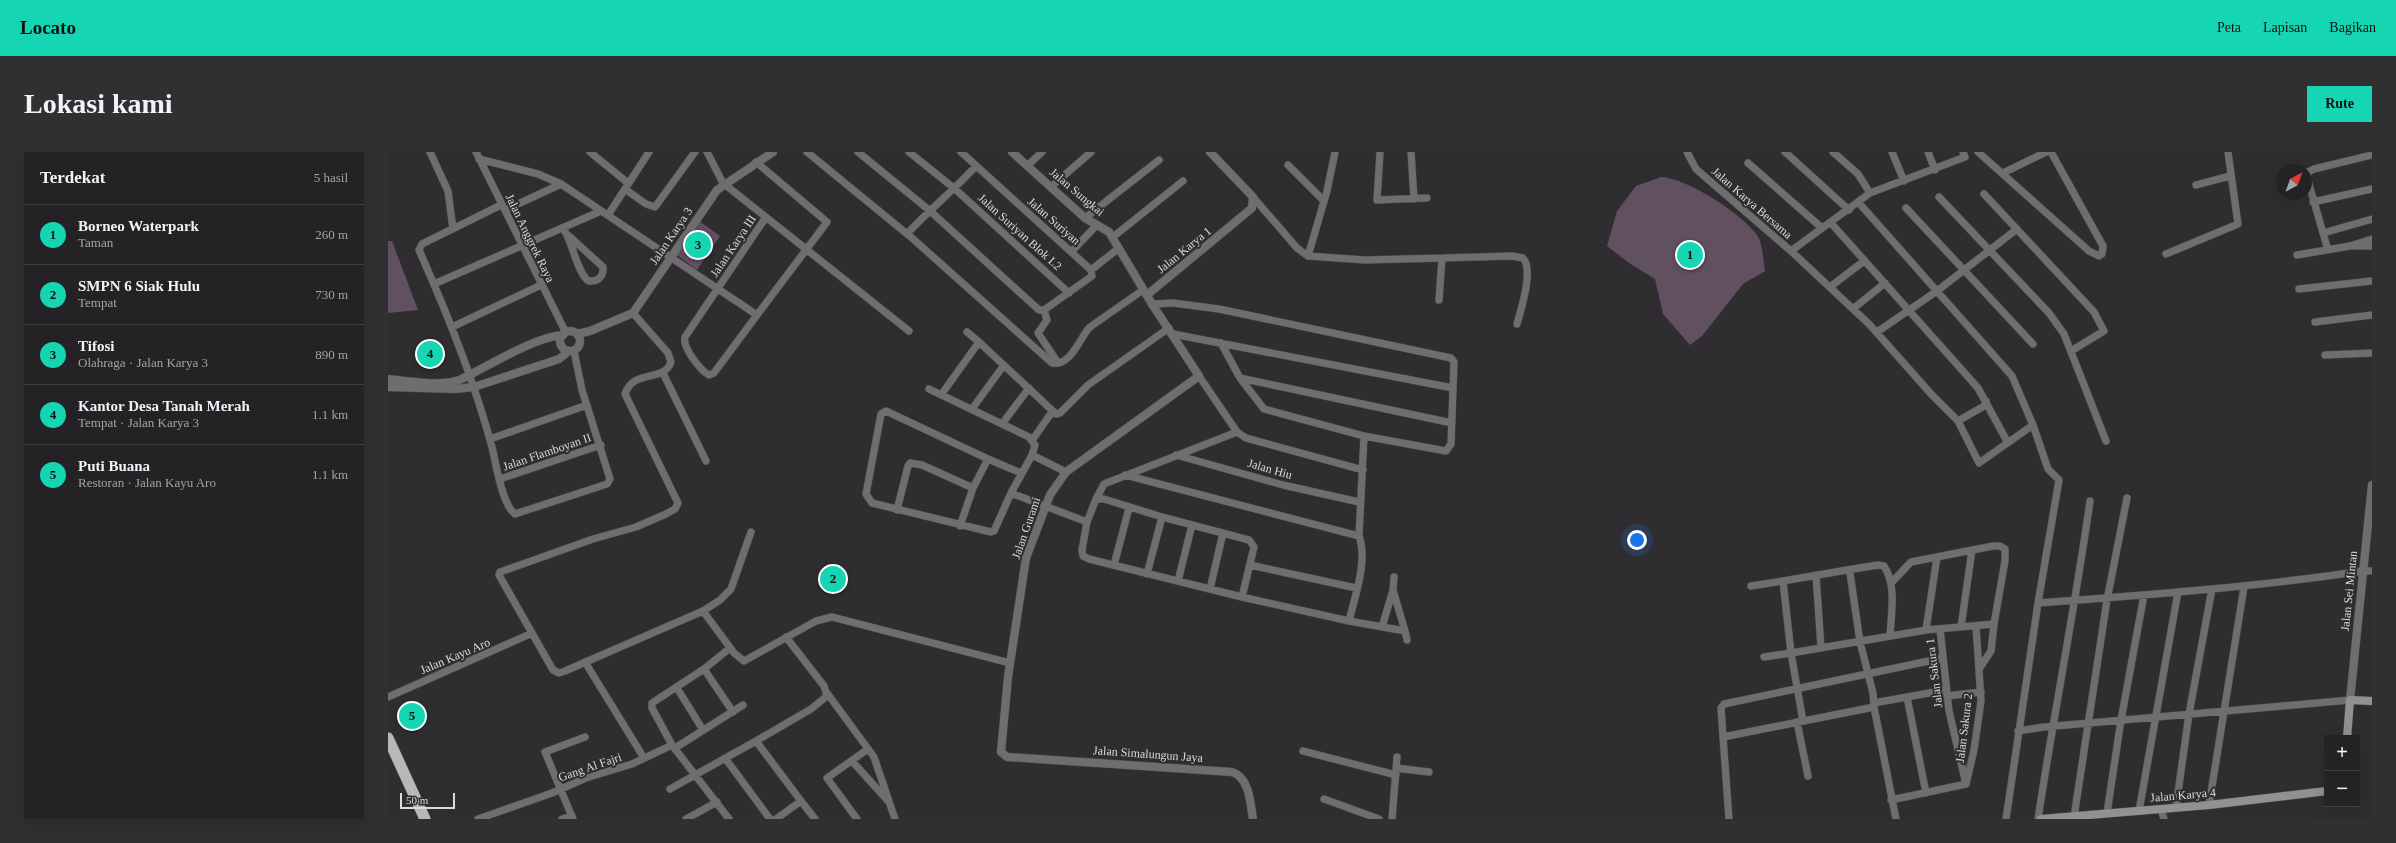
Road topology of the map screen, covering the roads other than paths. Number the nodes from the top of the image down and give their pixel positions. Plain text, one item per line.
1 (430, 152) edge
2 (590, 152) edge
3 (649, 152) edge
4 (695, 152) edge
5 (706, 152) edge
6 (773, 152) edge
7 (807, 152) edge
8 (858, 152) edge
9 (909, 152) edge
10 (961, 152) edge
11 (1012, 152) edge
12 (1042, 152) edge
13 (1091, 152) edge
14 (1210, 152) edge
15 (1335, 152) edge
16 (1380, 152) edge
17 (1411, 152) edge
18 (1686, 152) edge
19 (1785, 152) edge
20 (1833, 152) edge
21 (1892, 152) edge
22 (1928, 152) edge
23 (1978, 152) edge
24 (2046, 152) edge
25 (2051, 152) edge
26 (2228, 152) edge
27 (1964, 154) edge
28 (477, 155) edge
29 (2372, 155) edge
30 (1159, 160) dead end
31 (756, 162) junction
32 (1748, 163) dead end
33 (1288, 165) dead end
34 (976, 166) junction
35 (1027, 166) junction
36 (1935, 170) junction
37 (2003, 173) junction
38 (2230, 176) junction
39 (1183, 181) dead end
40 (1904, 181) junction
41 (723, 183) junction
42 (561, 184) junction
43 (2196, 185) dead end
44 (627, 186) junction
45 (1051, 187) junction
46 (955, 188) junction
47 (2372, 189) edge
48 (1870, 193) junction
49 (1984, 194) dead end
50 (1253, 197) junction
51 (1939, 197) dead end
52 (1427, 198) dead end
53 (1414, 200) junction
54 (1324, 201) junction
55 (2314, 202) junction
56 (1859, 203) junction
57 (503, 207) junction
58 (1906, 208) dead end
59 (929, 210) junction
60 (1849, 210) junction
61 (605, 213) junction
62 (766, 216) junction
63 (1085, 218) junction
64 (2372, 219) edge
65 (1831, 223) junction
66 (1096, 226) junction
67 (563, 228) junction
68 (1822, 228) junction
69 (2017, 229) junction
70 (453, 230) junction
71 (2323, 233) junction
72 (907, 234) junction
73 (569, 236) junction
74 (1113, 237) junction
75 (2372, 238) edge
76 (521, 245) junction
77 (2350, 246) junction
78 (2372, 246) edge
79 (1119, 248) junction
80 (1990, 249) junction
81 (808, 250) junction
82 (2328, 250) junction
83 (1072, 251) junction
84 (1791, 251) junction
85 (2166, 254) dead end
86 (1308, 256) junction
87 (2298, 256) dead end
88 (1442, 258) junction
89 (671, 259) junction
90 (1864, 261) junction
91 (1091, 270) junction
92 (1964, 270) junction
93 (2372, 281) edge
94 (1885, 283) junction
95 (434, 284) junction
96 (541, 285) junction
97 (1830, 287) junction
98 (718, 288) junction
99 (2299, 290) dead end
100 (1937, 291) junction
101 (1145, 292) junction
102 (1069, 293) junction
103 (1439, 300) dead end
104 (1152, 304) junction
105 (1854, 308) junction
106 (1044, 310) junction
107 (1909, 310) junction
108 (633, 313) junction
109 (757, 315) junction
110 (2372, 316) edge
111 (2315, 322) dead end
112 (1517, 324) dead end
113 (452, 327) junction
114 (590, 331) junction
115 (909, 331) dead end
116 (1171, 331) junction
117 (967, 332) dead end
118 (1877, 332) junction
119 (564, 334) junction
120 (577, 334) junction
121 (979, 342) junction
122 (580, 343) junction
123 (1221, 343) junction
124 (2033, 344) dead end
125 (572, 351) junction
126 (2071, 351) junction
127 (2372, 353) edge
128 (2325, 356) dead end
129 (1058, 363) junction
130 (1004, 365) junction
131 (663, 372) junction
132 (468, 374) junction
133 (1199, 376) junction
134 (1240, 378) junction
135 (388, 379) edge
136 (429, 385) junction
137 (388, 386) edge
138 (474, 387) junction
139 (1029, 388) junction
140 (1453, 388) junction
141 (929, 389) dead end
142 (941, 395) junction
143 (1986, 401) junction
144 (588, 405) junction
145 (972, 409) junction
146 (1052, 412) junction
147 (1958, 421) junction
148 (1452, 422) junction
149 (1002, 424) junction
150 (2033, 424) junction
151 (1237, 432) junction
152 (1364, 436) junction
153 (490, 439) junction
154 (1033, 439) junction
155 (2106, 441) dead end
156 (2008, 442) junction
157 (601, 445) junction
158 (1032, 455) junction
159 (1176, 455) junction
160 (988, 459) junction
161 (706, 461) dead end
162 (1363, 470) junction
163 (1066, 472) junction
164 (1021, 473) junction
165 (1125, 475) junction
166 (500, 479) junction
167 (2372, 485) edge
168 (973, 488) junction
169 (1011, 493) junction
170 (2127, 498) dead end
171 (1096, 499) junction
172 (2090, 501) dead end
173 (1359, 502) junction
174 (1045, 507) junction
175 (1129, 508) junction
176 (897, 510) junction
177 (1162, 517) junction
178 (1087, 522) junction
179 (1192, 525) junction
180 (960, 526) junction
181 (751, 532) dead end
182 (1223, 533) junction
183 (1359, 536) junction
184 (1972, 550) junction
185 (1937, 557) junction
186 (1114, 565) junction
187 (1250, 565) junction
188 (1847, 570) junction
189 (2363, 571) junction
190 (2372, 572) edge
191 (1147, 574) junction
192 (1816, 575) junction
193 (1394, 577) dead end
194 (1178, 581) junction
195 (1783, 581) junction
196 (1892, 582) junction
197 (1751, 586) dead end
198 (2244, 587) junction
199 (1356, 588) junction
200 (2212, 589) junction
201 (1210, 590) junction
202 (1393, 590) junction
203 (2178, 592) junction
204 (2144, 595) junction
205 (1242, 598) junction
206 (2076, 600) junction
207 (2107, 600) junction
208 (2038, 603) junction
209 (703, 611) junction
210 (1349, 621) junction
211 (1994, 624) junction
212 (1961, 626) junction
213 (1976, 626) junction
214 (1382, 627) junction
215 (1940, 629) junction
216 (1926, 630) junction
217 (1405, 631) junction
218 (530, 634) junction
219 (1890, 636) junction
220 (786, 637) junction
221 (1407, 640) dead end
222 (1860, 642) junction
223 (730, 648) junction
224 (1821, 648) junction
225 (1791, 653) junction
226 (1764, 657) dead end
227 (1944, 658) junction
228 (585, 662) junction
229 (1010, 662) junction
230 (704, 669) junction
231 (1979, 669) junction
232 (1868, 674) junction
233 (1798, 687) junction
234 (677, 688) junction
235 (1981, 692) junction
236 (827, 693) junction
237 (1947, 693) junction
238 (388, 697) edge
239 (1907, 697) junction
240 (2350, 700) junction
241 (2372, 700) edge
242 (743, 705) dead end
243 (1874, 705) junction
244 (2223, 711) junction
245 (733, 712) junction
246 (2189, 714) junction
247 (2155, 717) junction
248 (2121, 720) junction
249 (1800, 721) junction
250 (2087, 723) junction
251 (2052, 726) junction
252 (703, 730) junction
253 (2018, 731) junction
254 (2347, 735) edge
255 (585, 737) dead end
256 (1723, 737) junction
257 (388, 738) edge
258 (756, 740) junction
259 (674, 747) junction
260 (868, 749) junction
261 (1303, 751) dead end
262 (1007, 757) joint
263 (1396, 757) dead end
264 (644, 758) junction
265 (725, 758) junction
266 (852, 760) junction
267 (1396, 772) junction
268 (1429, 772) dead end
269 (696, 774) junction
270 (1808, 776) dead end
271 (1966, 784) junction
272 (560, 789) junction
273 (670, 790) dead end
274 (2324, 791) edge
275 (1926, 793) junction
276 (1324, 799) dead end
277 (802, 800) junction
278 (1891, 800) junction
279 (717, 802) junction
280 (890, 803) junction
281 (2209, 805) junction
282 (2176, 807) junction
283 (2161, 809) junction
284 (2139, 811) junction
285 (2107, 813) junction
286 (493, 817) edge
287 (573, 817) edge
288 (2074, 817) junction
289 (425, 819) edge
290 (478, 819) edge
291 (562, 819) edge
292 (686, 819) edge
293 (729, 819) edge
294 (770, 819) edge
295 (776, 819) edge
296 (815, 819) edge
297 (857, 819) edge
298 (895, 819) edge
299 (1253, 819) edge
300 (1379, 819) edge
301 (1392, 819) edge
302 (1729, 819) edge
303 (1896, 819) edge
304 (2006, 819) edge
305 (2038, 819) edge
306 (2041, 819) edge
307 (2164, 819) edge

1 - 70 street
2 - 44 street
3 - 44 street
4 - 44 street
5 - 41 street
6 - 31 street, Jalan Karya 3
7 - 72 street
8 - 59 street
9 - 46 street, Jalan Suriyan Blok L2
10 - 34 street, Jalan Suriyan
11 - 35 street, Jalan Sungkai
12 - 35 street
13 - 45 street
14 - 50 street
15 - 54 street
16 - 53 street
17 - 53 street
18 - 84 street, Jalan Karya Bersama
19 - 60 street
20 - 48 street
21 - 40 street
22 - 36 street
23 - 27 street
23 - 37 street
24 - 37 street
25 - 37 street
26 - 38 street
27 - 36 street
28 - 42 street
28 - 57 street, Jalan Anggrek Raya
29 - 55 street
30 - 63 street
31 - 41 street, Jalan Karya 3
31 - 81 street
32 - 68 street
33 - 54 street
34 - 46 street
34 - 83 street, Jalan Suriyan
35 - 45 street, Jalan Sungkai
36 - 40 street
38 - 43 street
38 - 85 street
39 - 74 street
40 - 48 street
41 - 62 street
41 - 89 street, Jalan Karya 3
42 - 57 street
42 - 61 street
44 - 61 street
45 - 63 street, Jalan Sungkai
46 - 59 street
46 - 102 street, Jalan Suriyan Blok L2
47 - 55 street
48 - 56 street
49 - 69 street
50 - 86 street
50 - 101 street, Jalan Karya 1
51 - 80 street
52 - 53 street
54 - 86 street
55 - 71 street
56 - 60 street
56 - 100 street
57 - 70 street
57 - 76 street, Jalan Anggrek Raya
58 - 92 street
59 - 72 street
59 - 106 street
60 - 65 street
61 - 67 street
61 - 89 street
62 - 81 street
62 - 98 street, Jalan Karya III
63 - 66 street, Jalan Sungkai
64 - 71 street
65 - 68 street
65 - 90 street
66 - 74 street, Jalan Sungkai
66 - 83 street
67 - 73 street
67 - 76 street
68 - 84 street
69 - 80 street
69 - 126 street
70 - 95 street
71 - 82 street
72 - 129 street
73 - 73 street
74 - 79 street, Jalan Sungkai
75 - 77 street
76 - 95 street
76 - 96 street, Jalan Anggrek Raya
77 - 78 street
77 - 82 street
79 - 91 street
79 - 101 street, Jalan Sungkai
80 - 92 street
80 - 126 street
81 - 109 street
81 - 115 street
82 - 87 street
83 - 91 street, Jalan Suriyan
84 - 97 street, Jalan Karya Bersama
86 - 88 street
88 - 103 street
88 - 112 street
89 - 98 street
89 - 108 street, Jalan Karya 3
90 - 94 street
90 - 97 street
91 - 102 street
92 - 100 street
92 - 124 street
93 - 99 street
94 - 105 street
94 - 107 street
95 - 113 street
96 - 113 street
96 - 119 street, Jalan Anggrek Raya
97 - 105 street, Jalan Karya Bersama
98 - 109 street
98 - 109 street, Jalan Karya III
100 - 107 street
100 - 150 street
101 - 104 street
101 - 129 street
102 - 106 street
104 - 116 street
104 - 140 street
105 - 118 street, Jalan Karya Bersama
106 - 129 street
107 - 118 street
107 - 143 street
108 - 114 street
108 - 131 street
110 - 111 street
113 - 132 street
114 - 120 street
114 - 122 street
116 - 123 street
116 - 133 street
116 - 146 street
117 - 121 street
118 - 147 street, Jalan Karya Bersama
119 - 120 street
119 - 125 street
119 - 132 street
120 - 122 street
121 - 130 street
121 - 142 street
122 - 125 street
123 - 134 street
123 - 140 street
125 - 138 street
125 - 144 street
126 - 155 street
127 - 128 street
130 - 139 street
130 - 145 street
131 - 161 street
131 - 218 street
132 - 136 street
132 - 138 street
133 - 151 street
133 - 163 street, Jalan Gurami
134 - 148 street
134 - 152 street
135 - 136 street
136 - 137 street
136 - 138 street
138 - 153 street
139 - 146 street
139 - 149 street
140 - 148 street
141 - 142 street
142 - 145 street
143 - 147 street
143 - 156 street
144 - 153 street
144 - 157 street
145 - 149 street
146 - 154 street
147 - 156 street, Jalan Karya Bersama
148 - 152 street
149 - 154 street
150 - 156 street
150 - 208 street
151 - 159 street
151 - 162 street
152 - 162 street
153 - 166 street
154 - 158 street
157 - 166 street, Jalan Flamboyan II
157 - 166 street
158 - 163 street
158 - 164 street
159 - 165 street
159 - 173 street, Jalan Hiu
160 - 164 street
160 - 168 street
160 - 176 street
162 - 173 street
163 - 174 street, Jalan Gurami
164 - 169 street
165 - 171 street
165 - 183 street
167 - 189 street, Jalan Sei Mintan
168 - 176 street
168 - 180 street
169 - 174 street
169 - 180 street
170 - 207 street
171 - 175 street
171 - 178 street
172 - 206 street
173 - 183 street
174 - 178 street
174 - 229 street, Jalan Gurami
175 - 177 street
175 - 186 street
176 - 180 street
177 - 179 street
177 - 191 street
178 - 186 street
179 - 182 street
179 - 194 street
181 - 209 street
182 - 187 street
182 - 201 street
183 - 199 street
184 - 185 street
184 - 211 street
184 - 212 street
185 - 196 street
185 - 216 street
186 - 191 street
187 - 199 street
187 - 205 street
188 - 192 street
188 - 196 street
188 - 222 street
189 - 190 street
189 - 198 street
189 - 240 street, Jalan Sei Mintan
191 - 194 street
192 - 195 street
192 - 224 street
193 - 202 street
194 - 201 street
195 - 197 street
195 - 225 street
196 - 219 street
198 - 200 street
198 - 244 street
199 - 210 street
200 - 203 street
200 - 246 street
201 - 205 street
202 - 214 street
202 - 217 street
203 - 204 street
203 - 247 street
204 - 207 street
204 - 248 street
205 - 210 street
206 - 207 street
206 - 208 street
206 - 251 street
207 - 250 street
208 - 253 street
209 - 223 street
209 - 228 street
210 - 214 street
211 - 213 street
211 - 231 street
212 - 213 street
212 - 215 street
213 - 231 street, Jalan Sakura 2
214 - 217 street
215 - 216 street
215 - 227 street, Jalan Sakura 1
216 - 219 street
217 - 221 street
218 - 228 street
218 - 238 street, Jalan Kayu Aro
219 - 222 street
220 - 223 street
220 - 229 street
220 - 236 street
222 - 224 street
222 - 232 street
223 - 230 street
224 - 225 street
225 - 226 street
225 - 233 street
227 - 232 street
227 - 237 street, Jalan Sakura 1
228 - 264 street
229 - 262 street, Jalan Gurami
230 - 234 street
230 - 245 street
231 - 235 street, Jalan Sakura 2
232 - 233 street
232 - 243 street
233 - 249 street
233 - 256 street
234 - 252 street
234 - 259 street
235 - 237 street
235 - 271 street, Jalan Sakura 2
236 - 258 street
236 - 260 street
237 - 239 street
237 - 271 street, Jalan Sakura 1
239 - 243 street
239 - 275 street
240 - 241 main road
240 - 244 street
240 - 254 main road
242 - 245 street, Gang Al Fajri
243 - 249 street
243 - 278 street
244 - 246 street
244 - 281 street
245 - 252 street, Gang Al Fajri
246 - 247 street
246 - 282 street
247 - 248 street
247 - 284 street
248 - 250 street
248 - 285 street
249 - 256 street
249 - 270 street
250 - 251 street
250 - 288 street
251 - 253 street
251 - 305 street
252 - 259 street, Gang Al Fajri
253 - 304 street
255 - 272 street
256 - 302 street
257 - 289 highway
258 - 265 street
258 - 277 street
259 - 264 street, Gang Al Fajri
259 - 269 street
260 - 266 street
260 - 280 street
261 - 267 street
262 - 299 street, Jalan Simalungun Jaya
263 - 267 street
264 - 272 street, Gang Al Fajri
265 - 269 street
265 - 294 street
266 - 280 street
266 - 297 street
267 - 268 street
267 - 301 street
269 - 273 street
269 - 279 street
271 - 275 street
272 - 286 street, Gang Al Fajri
272 - 287 street
274 - 281 main road, Jalan Karya 4
275 - 278 street
276 - 300 street
277 - 295 street
277 - 296 street
278 - 303 street
279 - 292 street
279 - 293 street
280 - 298 street
281 - 282 main road, Jalan Karya 4
282 - 283 main road, Jalan Karya 4
283 - 284 main road, Jalan Karya 4
283 - 307 street
284 - 285 main road, Jalan Karya 4
285 - 288 main road, Jalan Karya 4
286 - 290 street, Gang Al Fajri
287 - 291 street
288 - 306 main road, Jalan Karya 4

